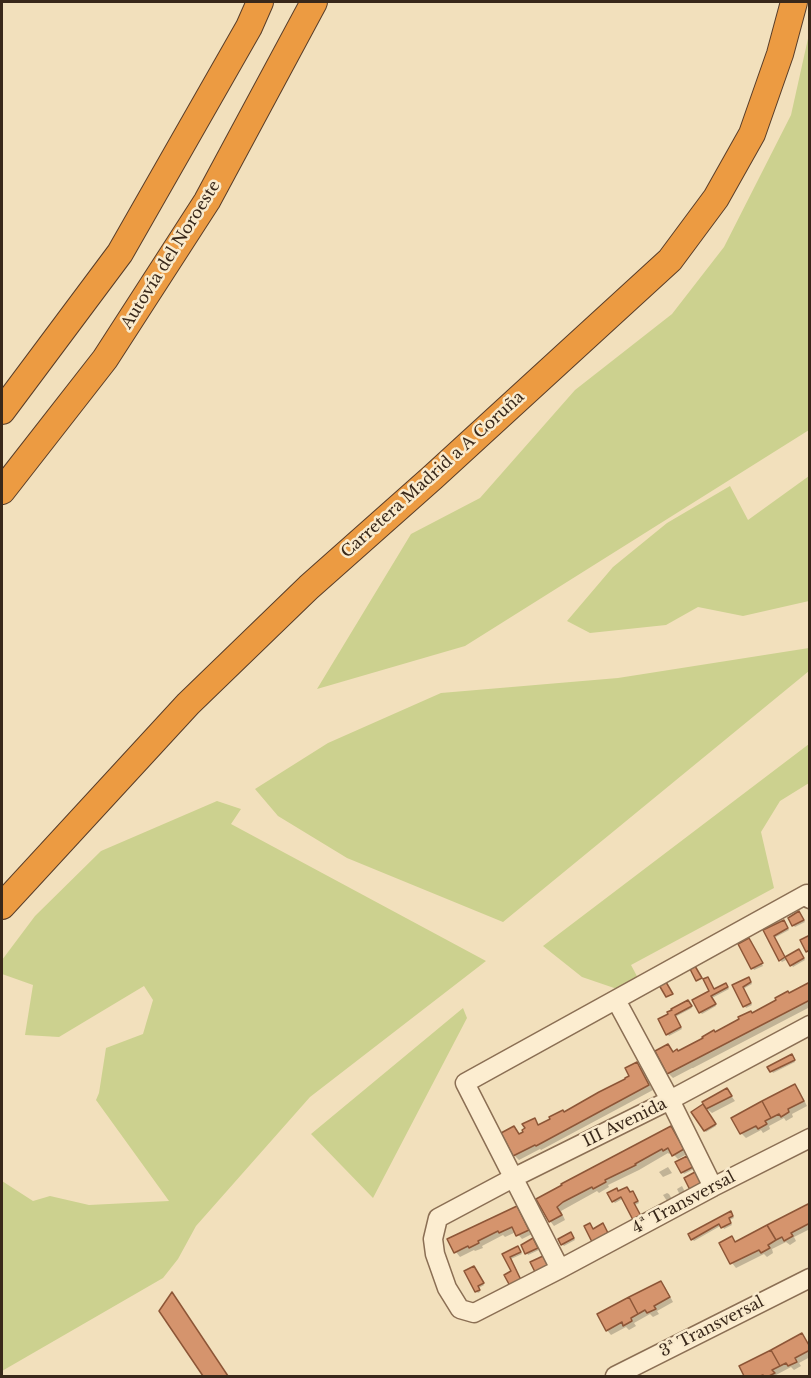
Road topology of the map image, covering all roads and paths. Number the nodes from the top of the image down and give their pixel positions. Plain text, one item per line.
1 (260, 2) edge
2 (314, 2) edge
3 (794, 2) edge
4 (2, 411) edge
5 (2, 491) edge
6 (810, 899) edge
7 (2, 906) edge
8 (616, 1000) junction
9 (810, 1025) edge
10 (670, 1100) junction
11 (810, 1138) edge
12 (513, 1178) junction
13 (713, 1187) junction
14 (560, 1269) junction
15 (810, 1278) edge
16 (466, 1311) joint
17 (615, 1377) edge

1 - 4 highway
2 - 5 highway, Autovía del Noroeste
3 - 7 highway, Carretera Madrid a A Coruña
6 - 8 street
8 - 10 street
8 - 12 street
9 - 10 street, III Avenida
10 - 12 street, III Avenida
10 - 13 street
11 - 13 street, 4ª Transversal
12 - 14 street
12 - 16 street, III Avenida
13 - 14 street, 4ª Transversal
14 - 16 street, 4ª Transversal
15 - 17 street, 3ª Transversal

